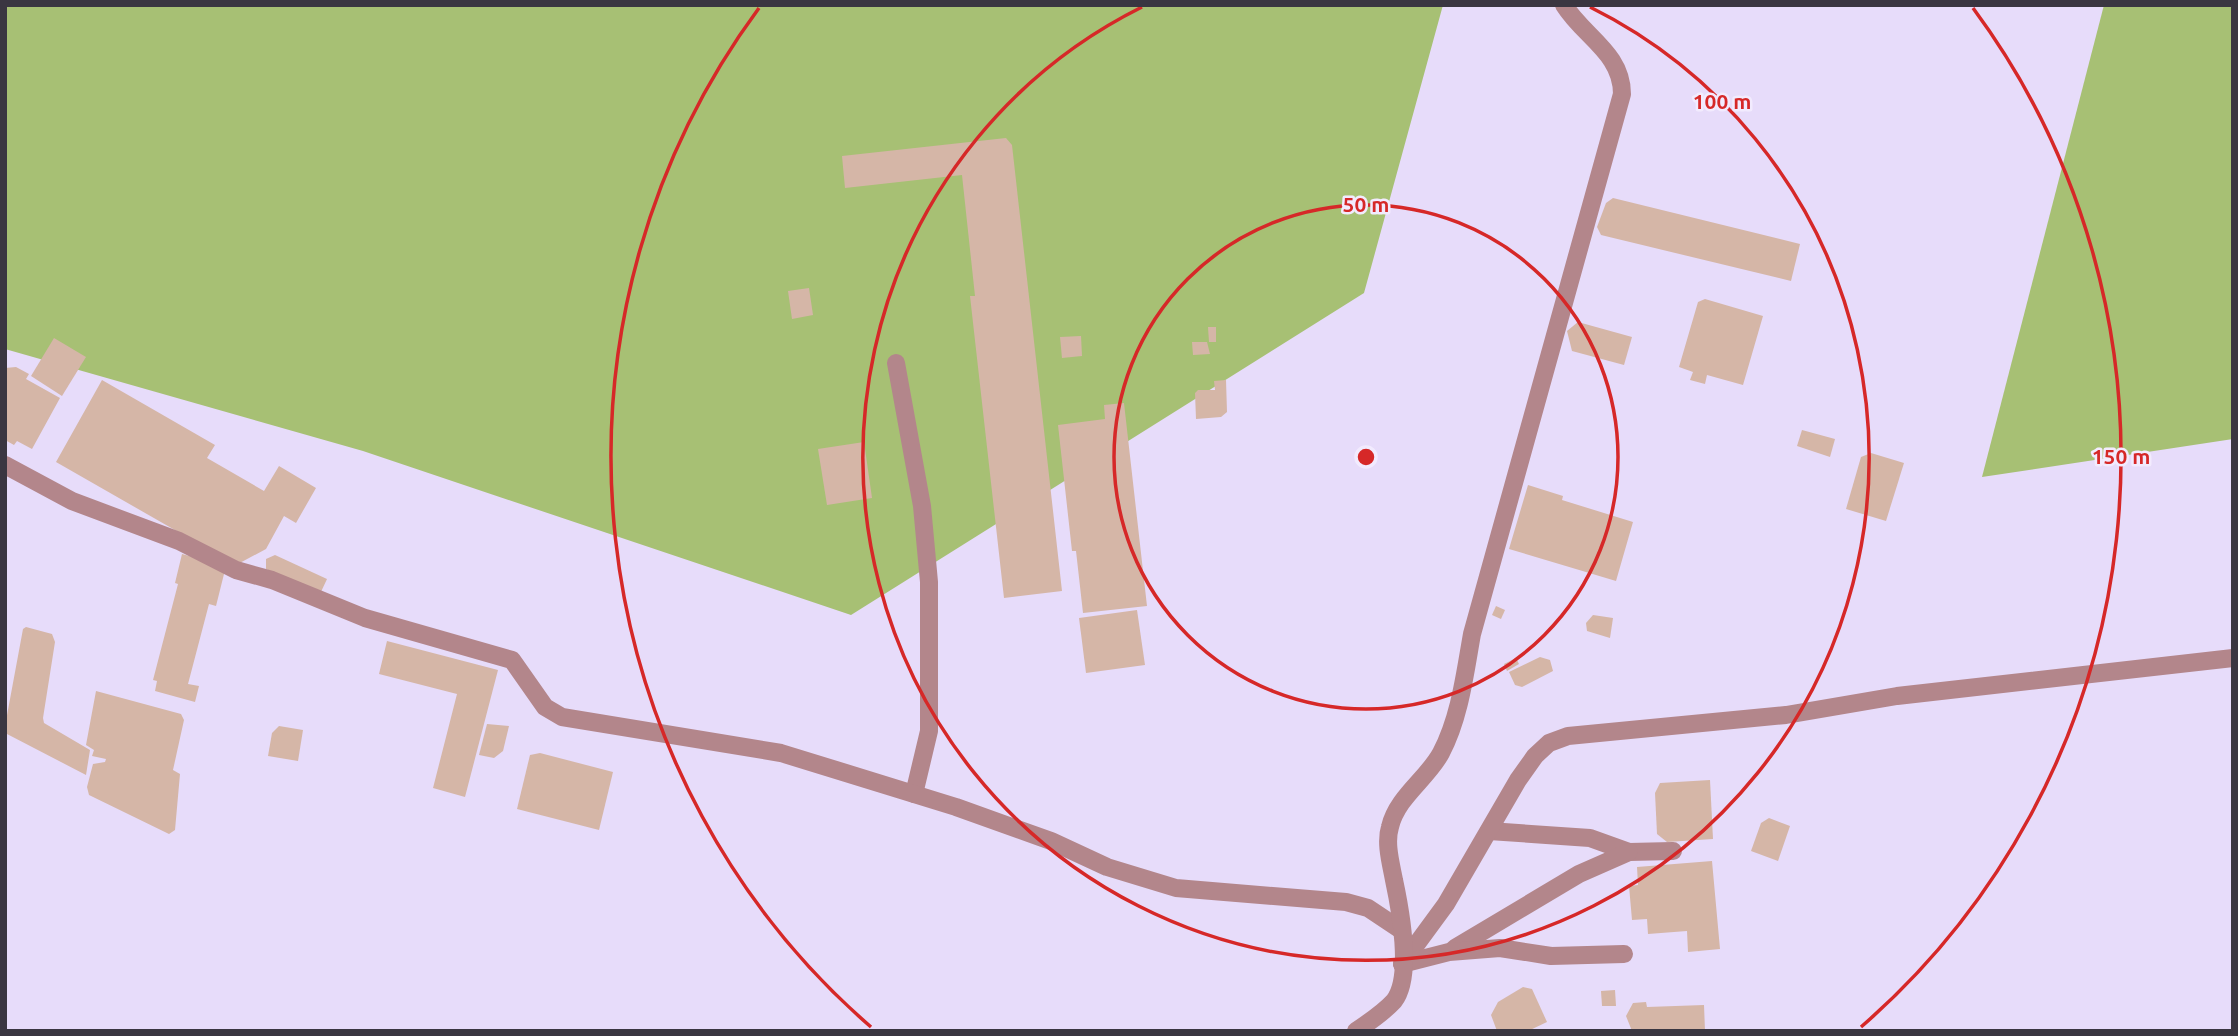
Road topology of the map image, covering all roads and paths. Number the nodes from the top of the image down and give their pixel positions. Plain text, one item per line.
1 (1564, 5) edge
2 (896, 363) dead end
3 (5, 465) edge
4 (2233, 658) edge
5 (914, 794) junction
6 (1489, 831) junction
7 (1672, 851) dead end
8 (1629, 852) junction
9 (1401, 930) junction
10 (1449, 952) junction
11 (1624, 954) dead end
12 (1402, 964) junction
13 (1356, 1031) edge

1 - 9 street
2 - 5 street
3 - 5 street
4 - 6 street
5 - 9 street
6 - 8 street
6 - 12 street
7 - 8 street
8 - 10 street
9 - 12 street
10 - 11 street
10 - 12 street
12 - 13 street

